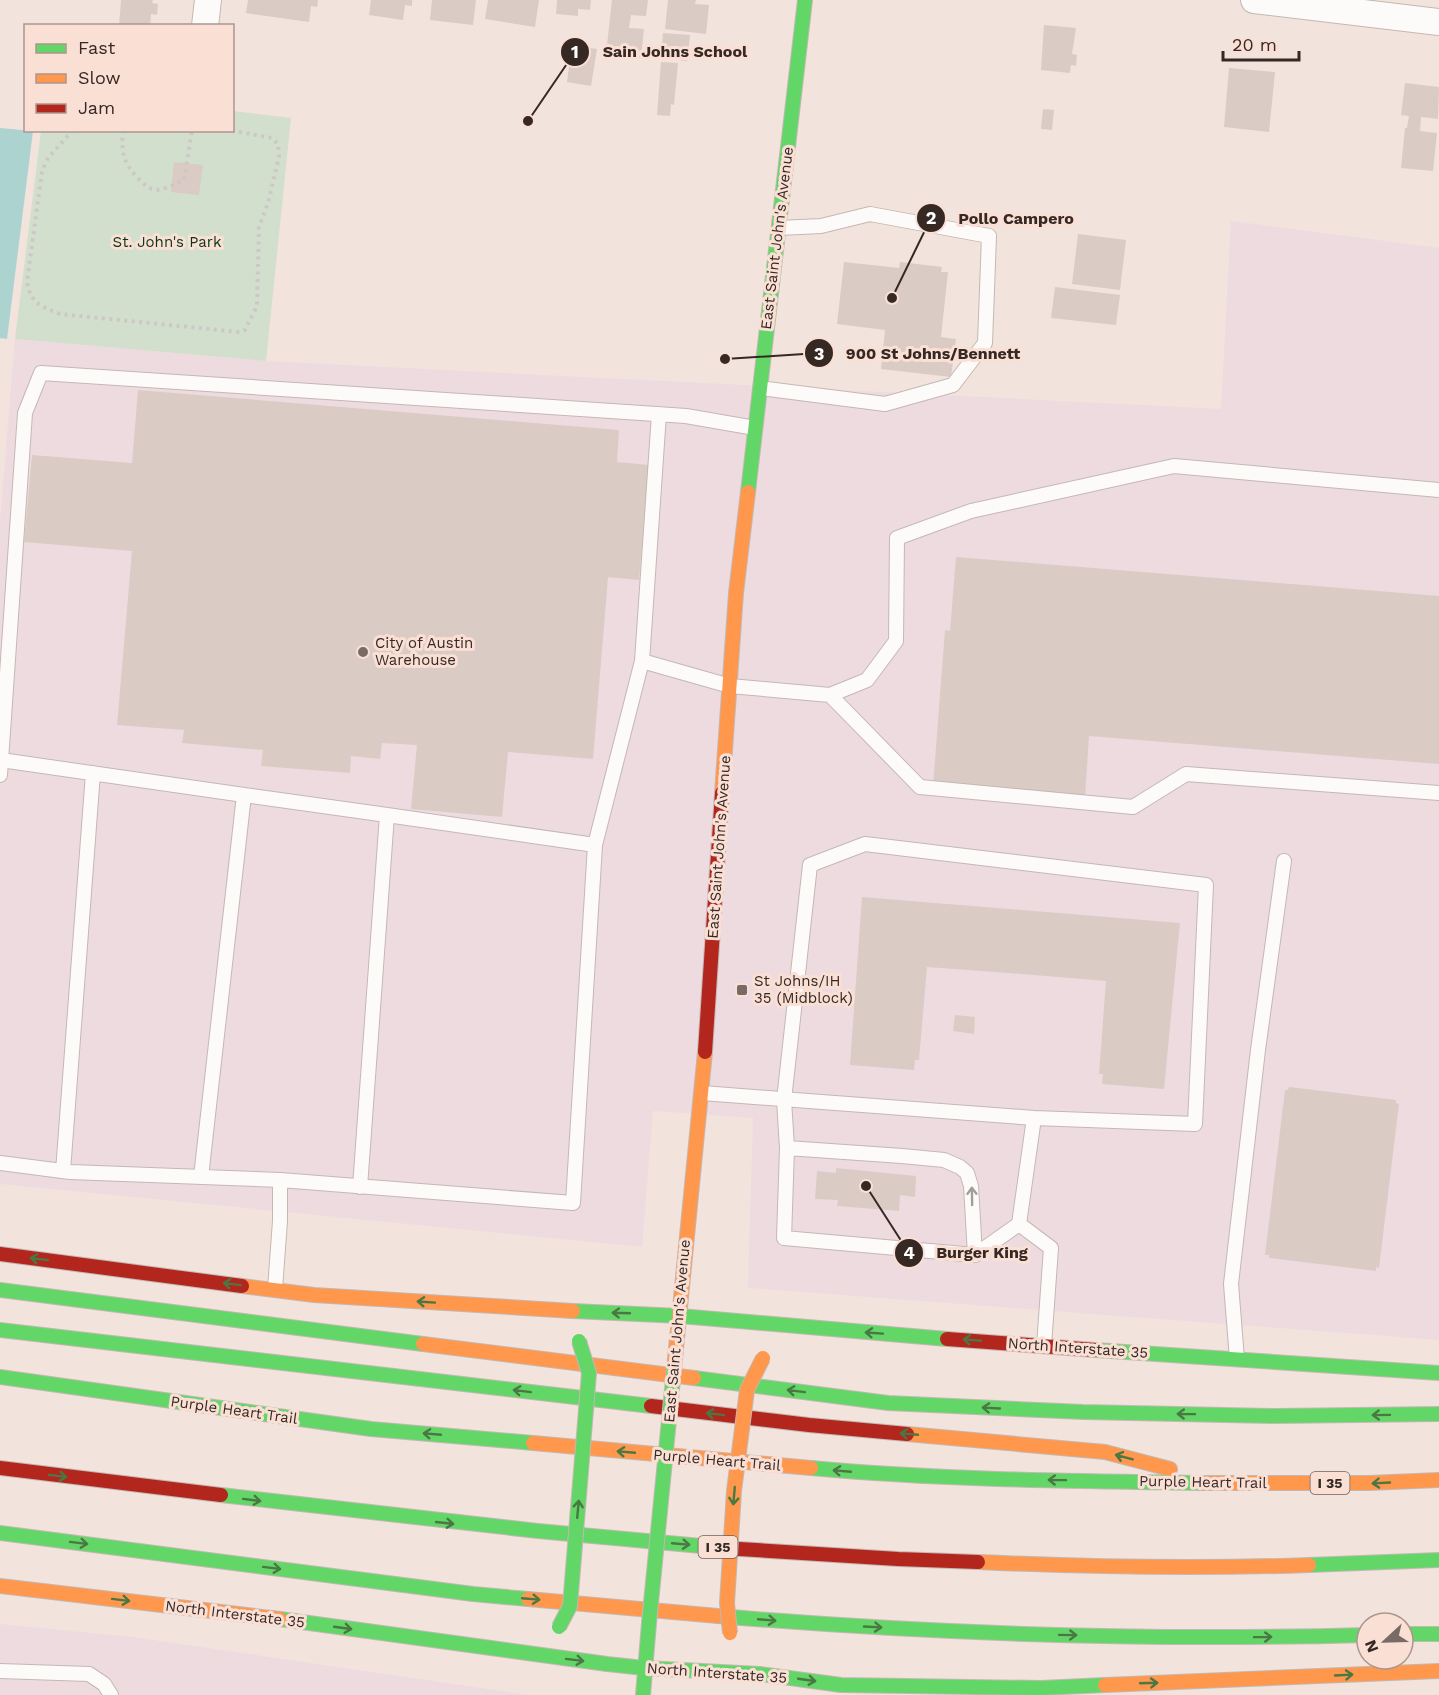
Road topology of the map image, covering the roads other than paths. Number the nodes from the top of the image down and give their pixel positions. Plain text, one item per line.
1 (208, 0) edge
2 (805, 0) edge
3 (1254, 0) edge
4 (1439, 22) edge
5 (205, 24) edge
6 (778, 228) junction
7 (760, 388) junction
8 (659, 414) junction
9 (755, 428) junction
10 (1439, 490) edge
11 (642, 661) junction
12 (730, 686) junction
13 (830, 695) junction
14 (1, 760) edge
15 (93, 773) junction
16 (0, 775) edge
17 (1439, 794) edge
18 (244, 795) junction
19 (387, 815) junction
20 (595, 845) junction
21 (1284, 861) dead end
22 (702, 1093) junction
23 (784, 1100) junction
24 (1034, 1118) junction
25 (787, 1148) junction
26 (0, 1163) edge
27 (63, 1171) junction
28 (201, 1177) junction
29 (280, 1180) junction
30 (360, 1187) junction
31 (1019, 1224) junction
32 (0, 1254) edge
33 (975, 1255) junction
34 (275, 1289) junction
35 (0, 1290) edge
36 (552, 1310) junction
37 (680, 1316) junction
38 (816, 1328) junction
39 (0, 1330) edge
40 (796, 1338) dead end
41 (1044, 1346) junction
42 (778, 1348) dead end
43 (1237, 1359) junction
44 (1439, 1373) edge
45 (0, 1377) edge
46 (1439, 1414) edge
47 (0, 1468) edge
48 (1439, 1480) edge
49 (1221, 1483) junction
50 (0, 1533) edge
51 (1439, 1560) edge
52 (0, 1586) edge
53 (1415, 1634) edge
54 (1439, 1634) edge
55 (1355, 1635) edge
56 (738, 1648) dead end
57 (517, 1653) junction
58 (748, 1661) dead end
59 (644, 1668) junction
60 (0, 1671) edge
61 (1439, 1671) edge
62 (760, 1674) junction
63 (1266, 1679) junction
64 (840, 1690) edge
65 (1125, 1690) edge
66 (1040, 1692) edge
67 (111, 1695) edge
68 (643, 1695) edge
69 (1265, 1695) edge

1 - 5 street
2 - 6 main road, East Saint John's Avenue
3 - 4 street
6 - 7 main road, East Saint John's Avenue
6 - 7 lane
7 - 9 main road, East Saint John's Avenue
8 - 9 lane
8 - 11 lane
8 - 14 lane
9 - 12 main road, East Saint John's Avenue
10 - 13 lane
11 - 12 lane
11 - 20 lane
12 - 13 lane
12 - 22 main road, East Saint John's Avenue
13 - 17 lane
14 - 15 lane
14 - 16 lane
15 - 18 lane
15 - 27 lane
18 - 19 lane
18 - 28 lane
19 - 20 lane
19 - 30 lane
20 - 30 lane
21 - 43 lane
22 - 23 lane
22 - 37 main road, East Saint John's Avenue
23 - 24 lane
23 - 24 lane
23 - 25 lane
24 - 31 lane
33 -> 25 lane
25 - 33 lane
26 - 27 lane
27 - 28 lane
28 - 29 lane
29 - 30 lane
29 - 34 lane
31 - 33 lane
31 - 41 lane
34 -> 32 main road, North Interstate 35
36 -> 34 main road, North Interstate 35
46 -> 35 main road
37 -> 36 main road, North Interstate 35
57 -> 36 main road, bridge
37 - 38 main road, North Interstate 35
37 - 59 main road, East Saint John's Avenue, bridge
38 - 40 main road
41 -> 38 main road, North Interstate 35
49 -> 39 main road
41 - 43 main road, North Interstate 35
42 -> 56 main road, bridge
43 - 44 main road, North Interstate 35
49 -> 45 main road, Purple Heart Trail / I 35
47 -> 51 main road, I 35
48 -> 49 main road, Purple Heart Trail / I 35
50 -> 55 main road
52 -> 57 main road, North Interstate 35
53 - 54 main road
57 -> 59 main road, North Interstate 35
58 - 62 main road
59 - 62 main road, North Interstate 35
59 - 68 main road, East Saint John's Avenue
60 - 67 lane
63 -> 61 main road, North Interstate 35
62 -> 64 main road, North Interstate 35
65 -> 63 main road, North Interstate 35
63 - 69 lane
64 - 66 main road, North Interstate 35
65 - 66 main road, North Interstate 35

